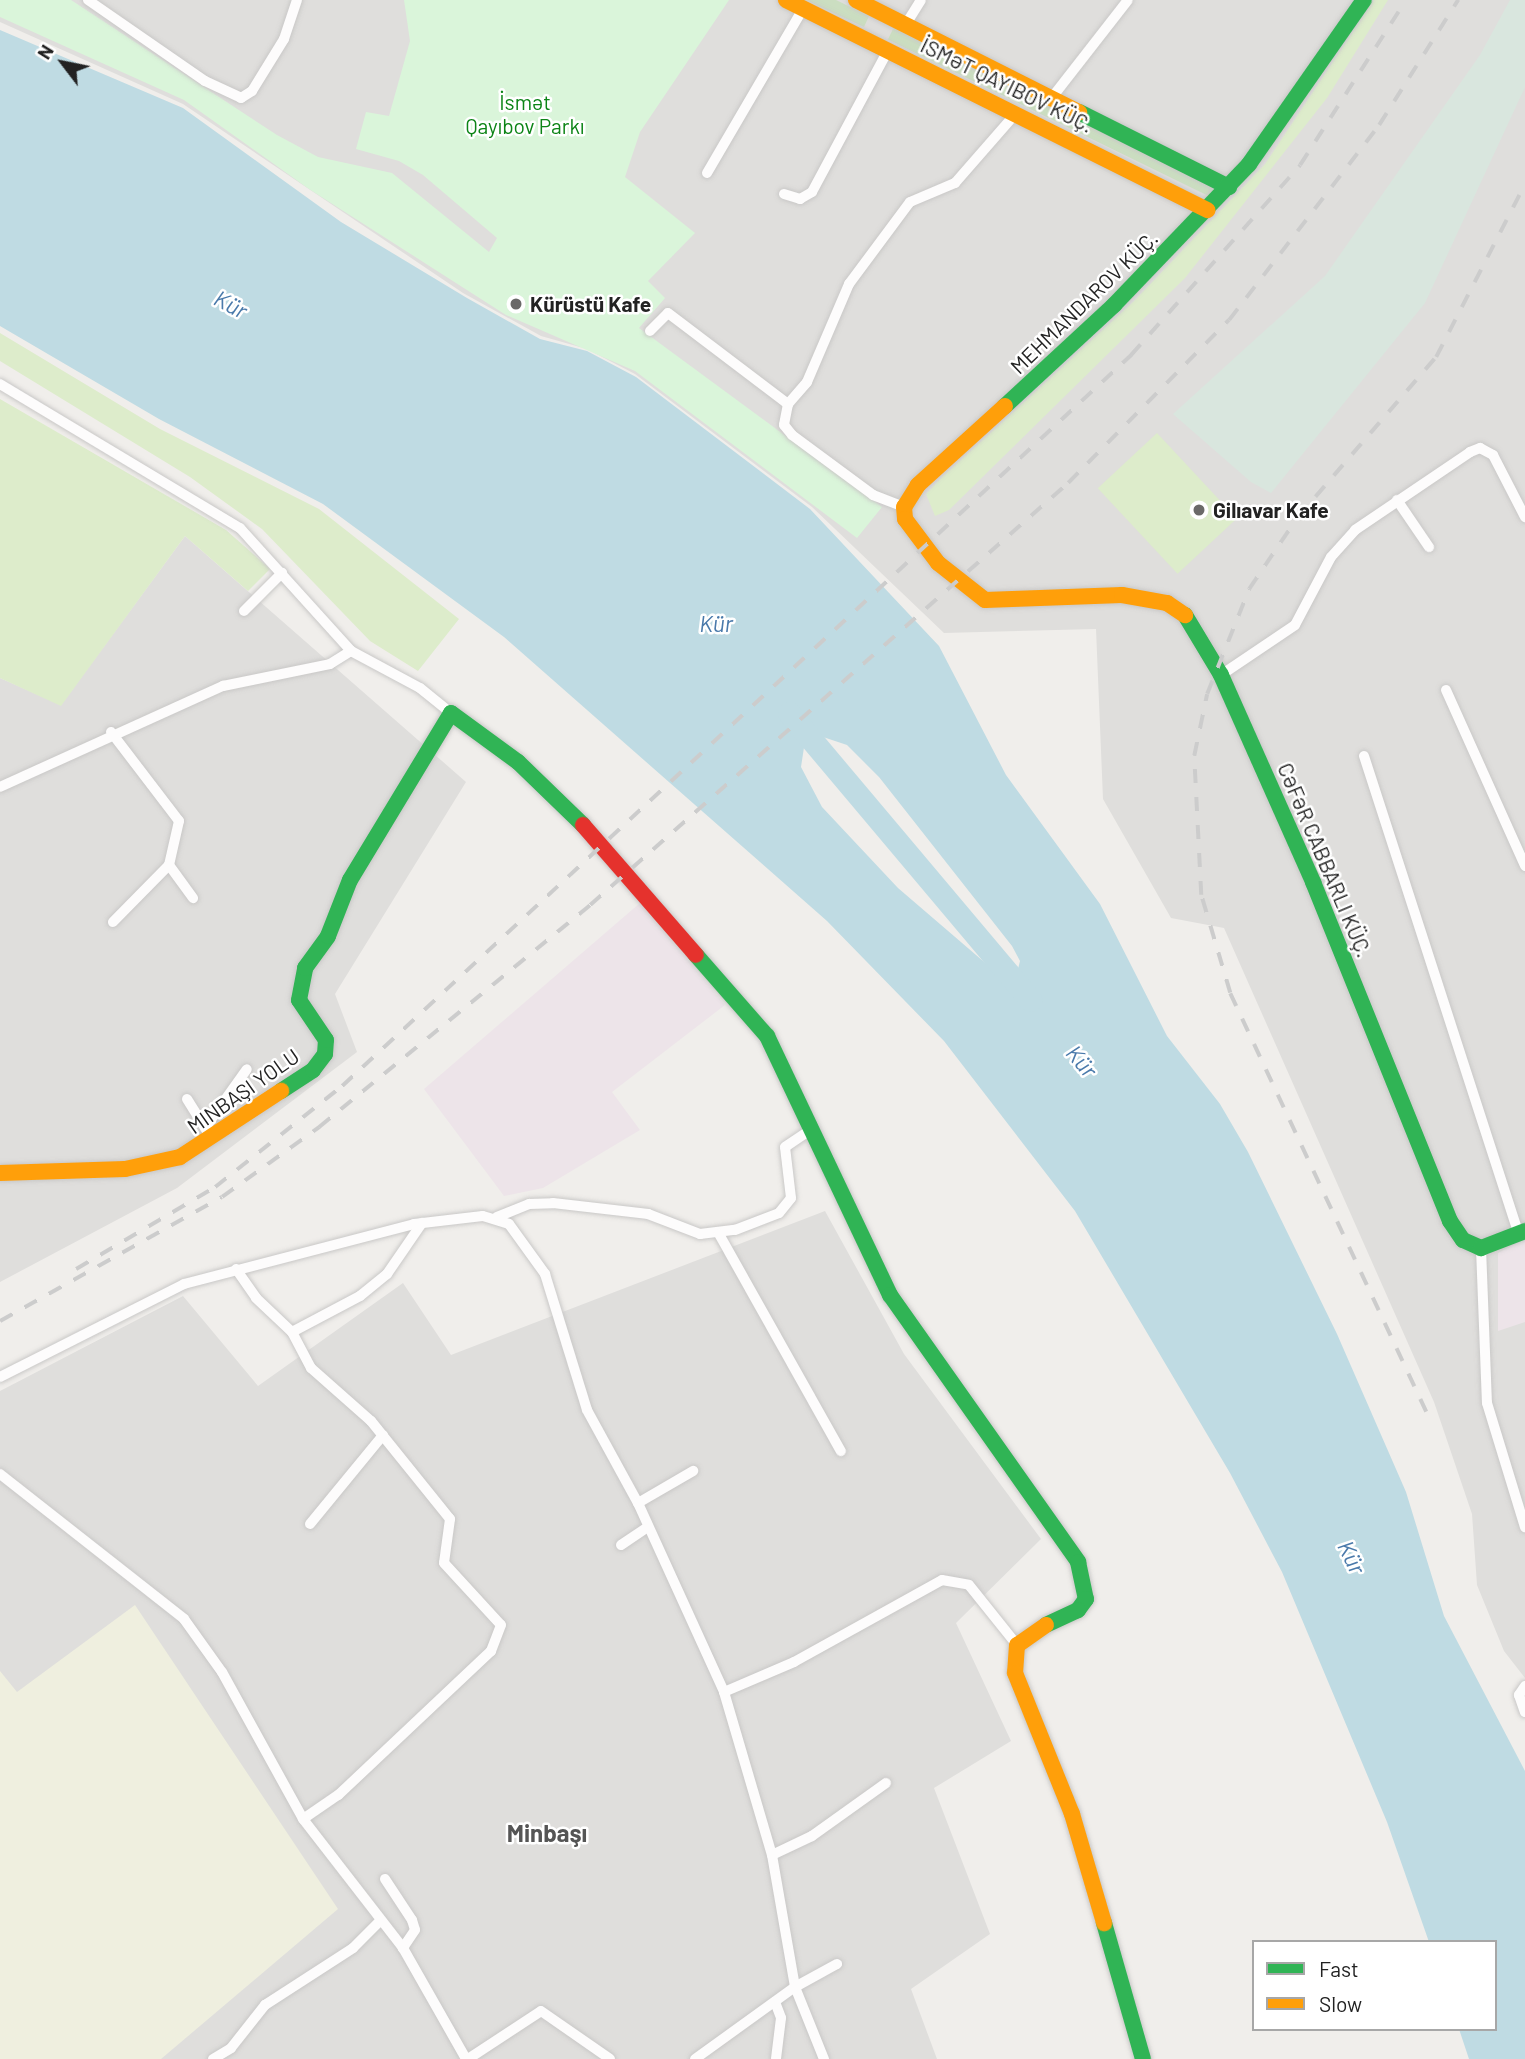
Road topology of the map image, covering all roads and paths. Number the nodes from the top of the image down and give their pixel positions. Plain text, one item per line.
1 (88, 0) edge
2 (297, 0) edge
3 (786, 0) edge
4 (856, 0) edge
5 (921, 0) edge
6 (1128, 0) edge
7 (1364, 0) edge
8 (803, 9) junction
9 (890, 17) junction
10 (905, 24) junction
11 (882, 47) junction
12 (1054, 95) junction
13 (1016, 113) junction
14 (707, 173) dead end
15 (1229, 187) junction
16 (784, 194) dead end
17 (1208, 210) junction
18 (650, 331) dead end
19 (0, 384) edge
20 (788, 404) junction
21 (1397, 500) junction
22 (904, 507) junction
23 (1525, 517) edge
24 (1429, 547) dead end
25 (282, 573) junction
26 (244, 611) dead end
27 (351, 651) junction
28 (1221, 675) junction
29 (1446, 691) dead end
30 (451, 713) junction
31 (111, 732) junction
32 (1364, 756) dead end
33 (0, 787) edge
34 (169, 865) junction
35 (1525, 866) edge
36 (192, 898) dead end
37 (113, 922) dead end
38 (247, 1069) dead end
39 (187, 1099) dead end
40 (812, 1129) junction
41 (209, 1134) junction
42 (0, 1173) edge
43 (497, 1217) junction
44 (422, 1223) junction
45 (1522, 1233) edge
46 (719, 1234) junction
47 (1481, 1248) junction
48 (236, 1269) junction
49 (292, 1332) junction
50 (0, 1377) edge
51 (383, 1435) junction
52 (841, 1451) dead end
53 (693, 1471) dead end
54 (0, 1474) edge
55 (638, 1503) junction
56 (310, 1524) dead end
57 (648, 1527) junction
58 (1525, 1527) edge
59 (621, 1545) dead end
60 (1017, 1645) junction
61 (1525, 1686) edge
62 (724, 1692) junction
63 (1525, 1712) edge
64 (886, 1783) dead end
65 (303, 1819) junction
66 (772, 1855) junction
67 (385, 1879) dead end
68 (379, 1922) junction
69 (403, 1948) junction
70 (837, 1964) dead end
71 (795, 1987) junction
72 (775, 2002) junction
73 (213, 2059) edge
74 (467, 2059) edge
75 (610, 2059) edge
76 (695, 2059) edge
77 (776, 2059) edge
78 (824, 2059) edge
79 (1143, 2059) edge

1 - 2 street
3 - 8 street
4 - 9 street
5 - 10 street
6 - 12 street
7 - 15 street, MEHMANDAROV KÜÇ.
8 - 11 street
8 - 14 street
9 - 10 street
9 - 11 street
10 - 12 street
11 - 13 street
11 - 16 street
12 - 15 street
13 - 17 street
13 - 20 street
15 - 17 street, MEHMANDAROV KÜÇ.
17 - 22 street, MEHMANDAROV KÜÇ.
18 - 20 street
19 - 25 street
20 - 22 street
21 - 23 street
21 - 24 street
21 - 28 street
22 - 28 street
25 - 26 street
25 - 27 street
27 - 30 street
27 - 31 street
28 - 47 street
29 - 35 street
30 - 40 street
30 - 41 street
31 - 33 street
31 - 34 street
32 - 45 street
34 - 36 street
34 - 37 street
38 - 41 street
39 - 41 street
40 - 46 street
40 - 60 street
41 - 42 street
43 - 44 street
43 - 46 street
43 - 55 street
44 - 48 street
44 - 49 street
45 - 47 street
46 - 52 street
47 - 58 street
48 - 49 street
48 - 50 street
49 - 51 street
51 - 56 street
51 - 65 street
53 - 55 street
54 - 65 street
55 - 57 street
57 - 59 street
57 - 62 street
60 - 62 street
60 - 79 street
61 - 63 street
62 - 66 street
64 - 66 street
65 - 68 street
66 - 71 street
67 - 69 street
68 - 69 street
68 - 73 street
69 - 74 street
70 - 71 street
71 - 72 street
71 - 78 street
72 - 76 street
72 - 77 street
74 - 75 street

